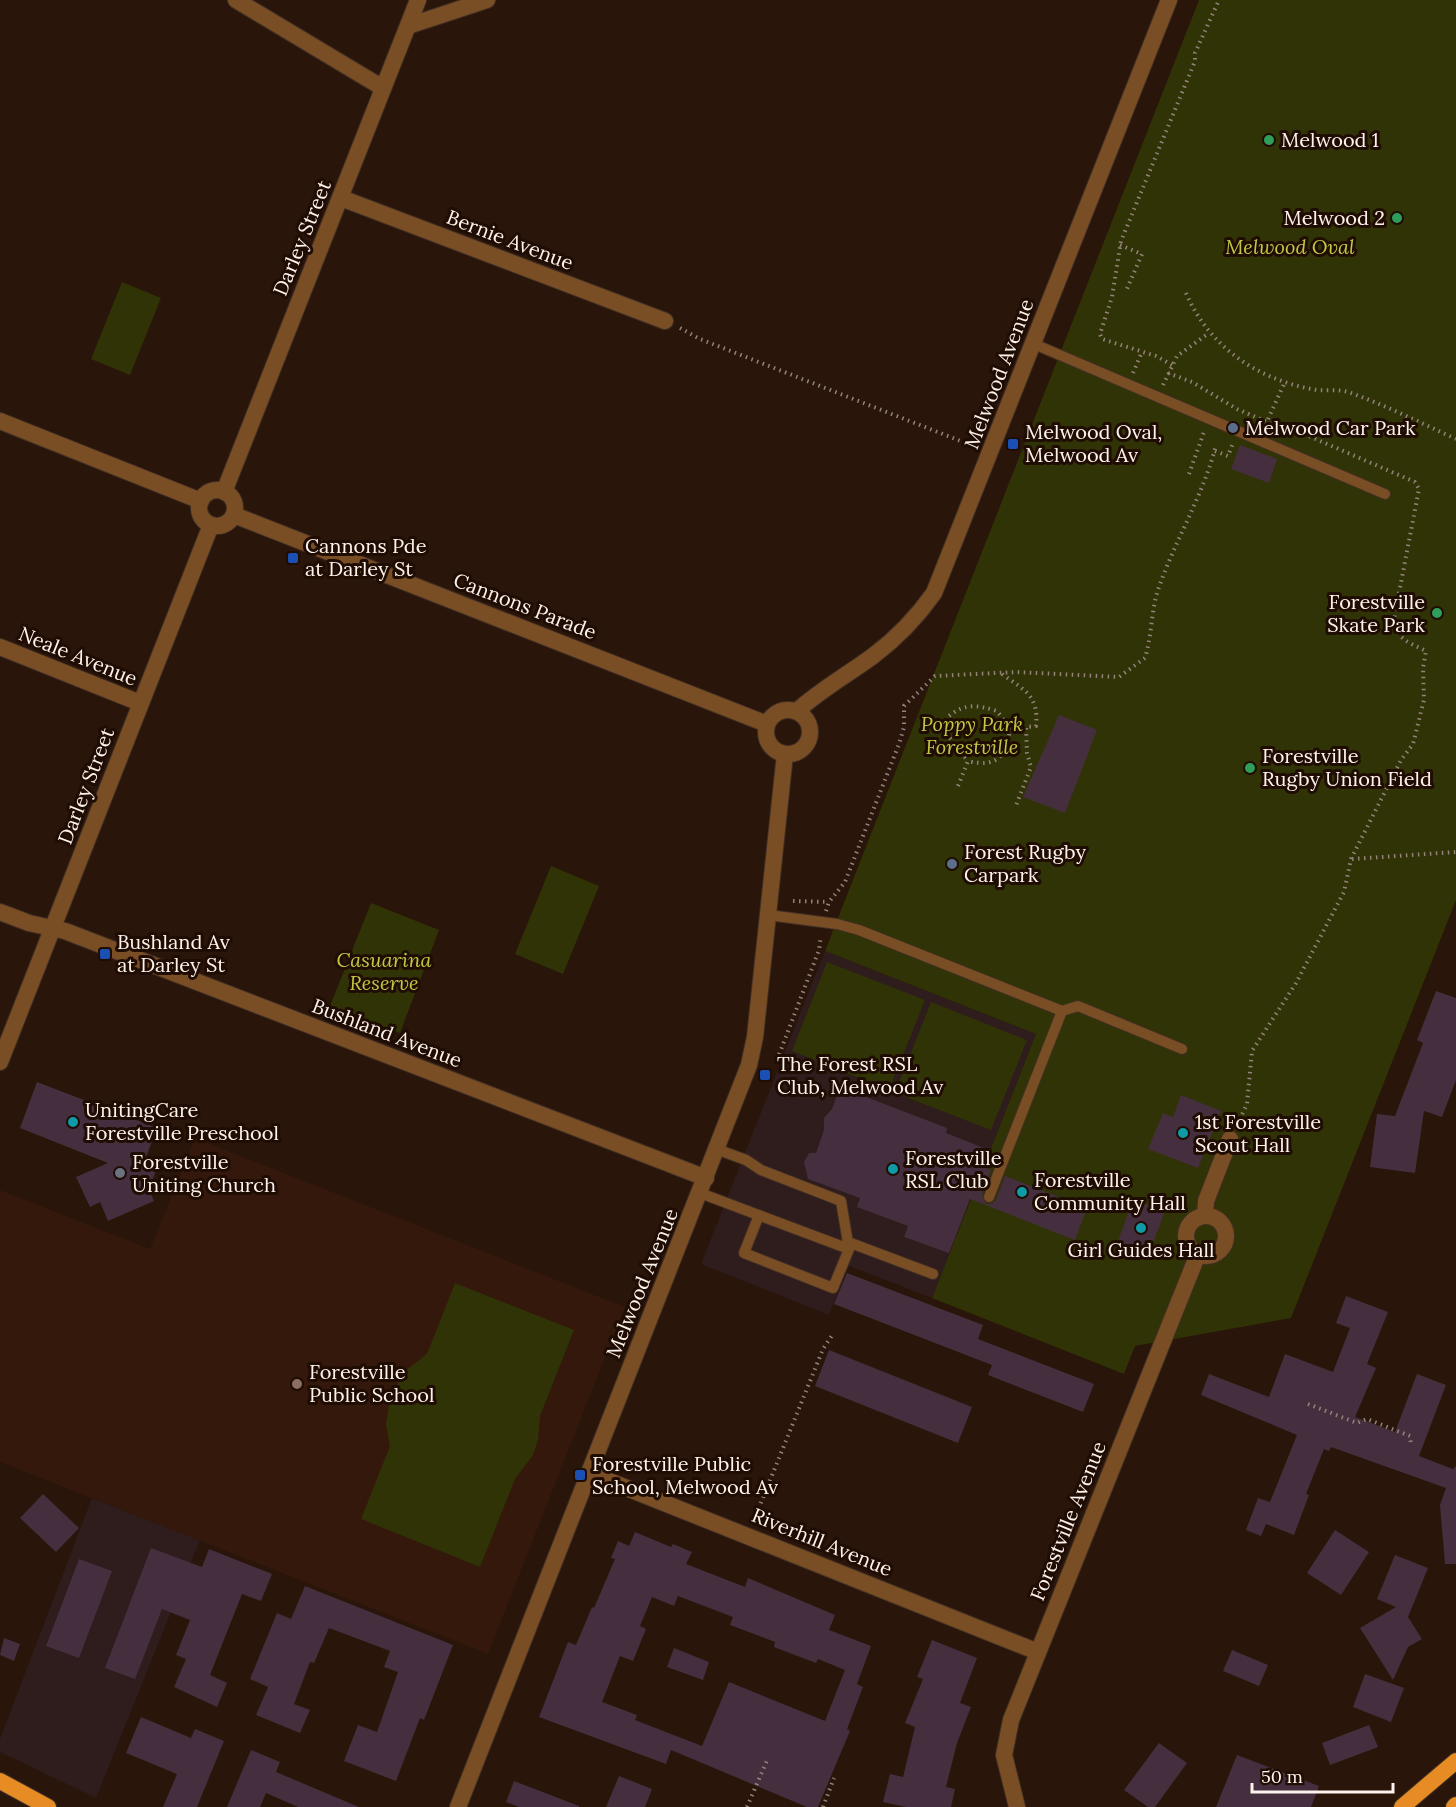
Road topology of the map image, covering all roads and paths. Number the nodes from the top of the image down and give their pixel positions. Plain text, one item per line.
1 (236, 0) edge
2 (418, 0) edge
3 (487, 0) edge
4 (1169, 0) edge
5 (1219, 0) edge
6 (408, 26) junction
7 (383, 88) junction
8 (341, 198) junction
9 (1120, 245) junction
10 (1126, 291) dead end
11 (1186, 293) dead end
12 (665, 321) joint
13 (1209, 333) junction
14 (1034, 344) junction
15 (1142, 352) junction
16 (1172, 365) junction
17 (1168, 373) junction
18 (1129, 384) junction
19 (1284, 384) junction
20 (1159, 397) junction
21 (1209, 418) junction
22 (1268, 419) dead end
23 (0, 421) edge
24 (1456, 439) edge
25 (1216, 445) dead end
26 (991, 452) junction
27 (1189, 474) dead end
28 (224, 492) junction
29 (1385, 495) dead end
30 (201, 501) junction
31 (234, 515) junction
32 (211, 525) junction
33 (0, 647) edge
34 (1002, 673) junction
35 (140, 703) junction
36 (797, 711) junction
37 (767, 724) junction
38 (785, 754) junction
39 (968, 761) junction
40 (958, 786) dead end
41 (1015, 807) dead end
42 (1456, 852) edge
43 (1352, 859) junction
44 (793, 901) dead end
45 (829, 902) junction
46 (0, 912) edge
47 (768, 915) junction
48 (822, 922) junction
49 (52, 928) junction
50 (1062, 1011) junction
51 (1182, 1049) dead end
52 (777, 1060) dead end
53 (0, 1062) edge
54 (1230, 1139) joint
55 (716, 1149) junction
56 (703, 1186) junction
57 (989, 1197) dead end
58 (759, 1215) junction
59 (1205, 1216) junction
60 (848, 1245) junction
61 (1198, 1254) junction
62 (933, 1274) dead end
63 (833, 1334) dead end
64 (1308, 1404) dead end
65 (1411, 1444) dead end
66 (589, 1473) junction
67 (748, 1535) junction
68 (1038, 1652) junction
69 (768, 1758) dead end
70 (1456, 1761) edge
71 (834, 1778) dead end
72 (0, 1781) edge
73 (48, 1807) edge
74 (458, 1807) edge
75 (747, 1807) edge
76 (824, 1807) edge
77 (1017, 1807) edge
78 (1402, 1807) edge

1 - 7 street
2 - 6 street, Darley Street
3 - 6 street
4 - 14 street, Melwood Avenue
5 - 9 path
6 - 7 street, Darley Street
7 - 8 street, Darley Street
8 - 12 street, Bernie Avenue
8 - 28 street, Darley Street
9 - 10 path
9 - 15 path
11 - 13 path
12 - 26 path
13 - 16 path
13 - 19 path
14 - 18 lane
14 - 26 street, Melwood Avenue
15 - 16 path
15 - 18 path
16 - 17 path
17 - 20 path
17 - 43 path
18 - 20 lane
19 - 22 path
19 - 24 path
20 - 21 lane
21 - 27 path
21 - 29 lane
23 - 30 street
25 - 34 path
26 - 36 street, Melwood Avenue
28 - 30 street
28 - 31 street
30 - 32 street
31 - 32 street
31 - 37 street, Cannons Parade
32 - 35 street, Darley Street
33 - 35 street, Neale Avenue
34 - 41 path
34 - 45 path
35 - 49 street, Darley Street
36 - 37 street
36 - 38 street
37 - 38 street
38 - 47 street, Melwood Avenue
39 - 39 path
39 - 40 path
42 - 43 path
43 - 54 path
44 - 45 path
45 - 48 path
46 - 49 street, Bushland Avenue
47 - 48 lane
47 - 55 street, Melwood Avenue
48 - 50 lane
48 - 52 path
49 - 53 street, Darley Street
49 - 56 street, Bushland Avenue
50 - 51 lane
50 - 57 lane
54 - 59 street
55 - 56 street, Melwood Avenue
55 - 60 lane
56 - 58 lane
56 - 66 street, Melwood Avenue
58 - 60 lane
58 - 60 lane
59 - 61 street
59 - 61 street
60 - 62 lane
61 - 68 street, Forestville Avenue
63 - 67 path
64 - 65 path
66 - 67 street, Riverhill Avenue
66 - 74 street, Melwood Avenue
67 - 68 street, Riverhill Avenue
68 - 77 street, Forestville Avenue
69 - 75 path
70 - 78 highway
71 - 76 path
72 - 73 highway

